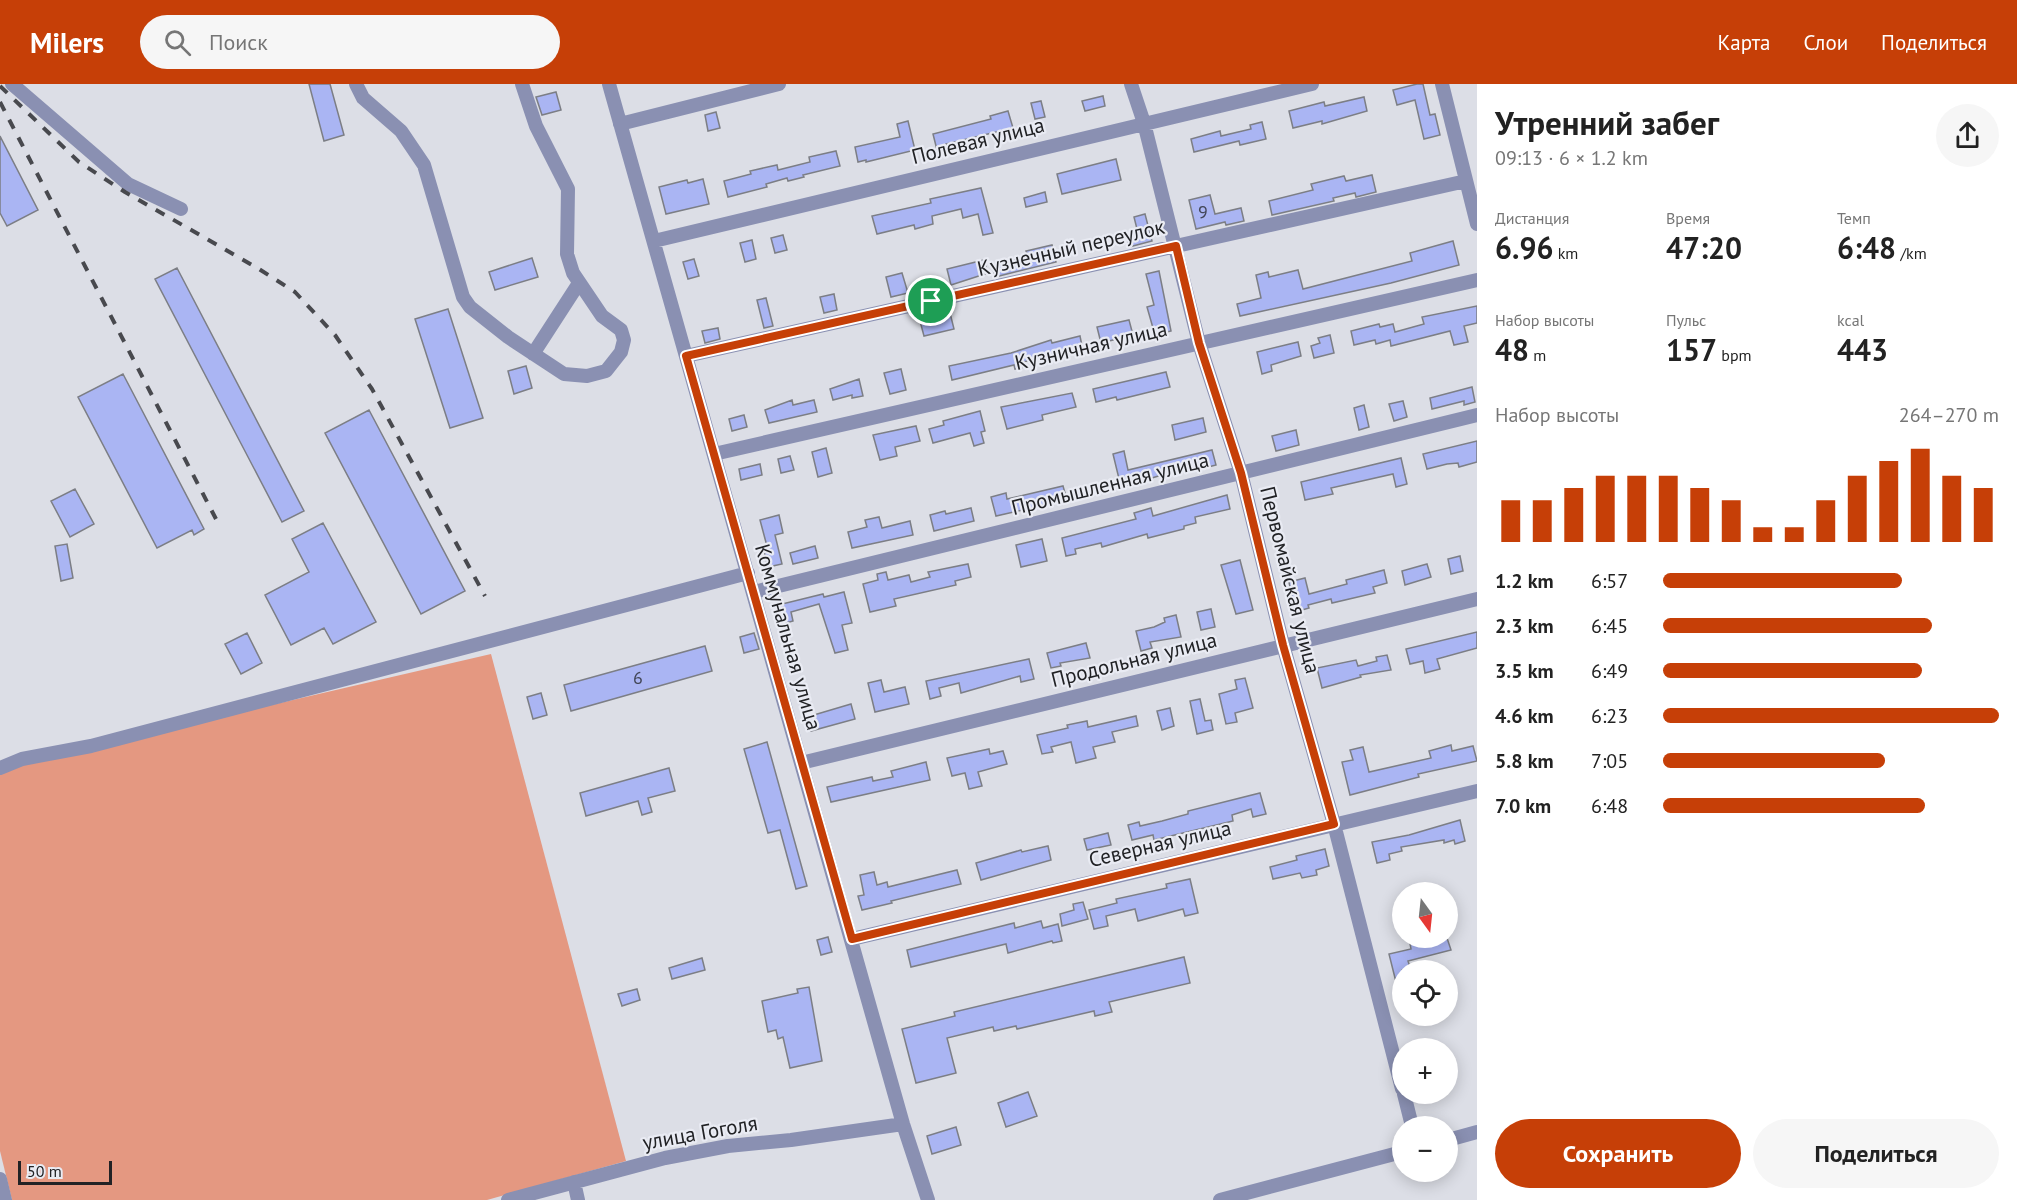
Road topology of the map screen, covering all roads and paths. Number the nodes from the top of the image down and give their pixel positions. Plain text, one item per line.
1 (12, 84) edge
2 (356, 84) edge
3 (522, 84) edge
4 (609, 84) edge
5 (779, 84) edge
6 (1131, 84) edge
7 (1312, 84) edge
8 (1442, 84) edge
9 (1144, 123) junction
10 (620, 124) junction
11 (1466, 181) junction
12 (181, 209) dead end
13 (1477, 224) edge
14 (654, 241) junction
15 (1176, 246) junction
16 (1477, 280) edge
17 (579, 282) junction
18 (1199, 343) junction
19 (533, 354) junction
20 (686, 356) junction
21 (1477, 415) edge
22 (714, 454) junction
23 (1241, 473) junction
24 (748, 573) junction
25 (754, 592) junction
26 (1477, 599) edge
27 (1283, 645) junction
28 (801, 764) junction
29 (0, 768) edge
30 (1477, 791) edge
31 (1334, 824) junction
32 (852, 939) junction
33 (1392, 1050) edge
34 (903, 1124) junction
35 (1477, 1132) edge
36 (1458, 1137) edge
37 (1392, 1155) edge
38 (0, 1179) edge
39 (574, 1182) junction
40 (5, 1200) edge
41 (508, 1200) edge
42 (579, 1200) edge
43 (928, 1200) edge
44 (1220, 1200) edge

1 - 12 street
2 - 19 street
3 - 17 street
4 - 10 street, Коммунальная улица
5 - 10 street
6 - 9 street, Первомайская улица
7 - 9 street, Полевая улица
8 - 11 street
9 - 14 street, Полевая улица
9 - 15 street, Первомайская улица
10 - 14 street, Коммунальная улица
11 - 13 street
11 - 15 street, Кузнечный переулок
14 - 20 street, Коммунальная улица
15 - 18 street, Первомайская улица
15 - 20 street, Кузнечный переулок
16 - 18 street, Кузничная улица
17 - 19 street
17 - 19 street
18 - 22 street, Кузничная улица
18 - 23 street, Первомайская улица
20 - 22 street, Коммунальная улица
21 - 23 street, Промышленная улица
22 - 24 street, Коммунальная улица
23 - 25 street, Промышленная улица
23 - 27 street, Первомайская улица
24 - 25 street, Коммунальная улица
24 - 29 street
25 - 28 street, Коммунальная улица
26 - 27 street, Продольная улица
27 - 28 street, Продольная улица
27 - 31 street, Первомайская улица
28 - 32 street, Коммунальная улица
30 - 31 street, Северная улица
31 - 32 street, Северная улица
31 - 33 street, Первомайская улица
32 - 34 street, Коммунальная улица
34 - 39 street, улица Гоголя
34 - 43 street, Коммунальная улица
35 - 36 street
37 - 44 street
38 - 40 street
39 - 41 street, улица Гоголя
39 - 42 street

